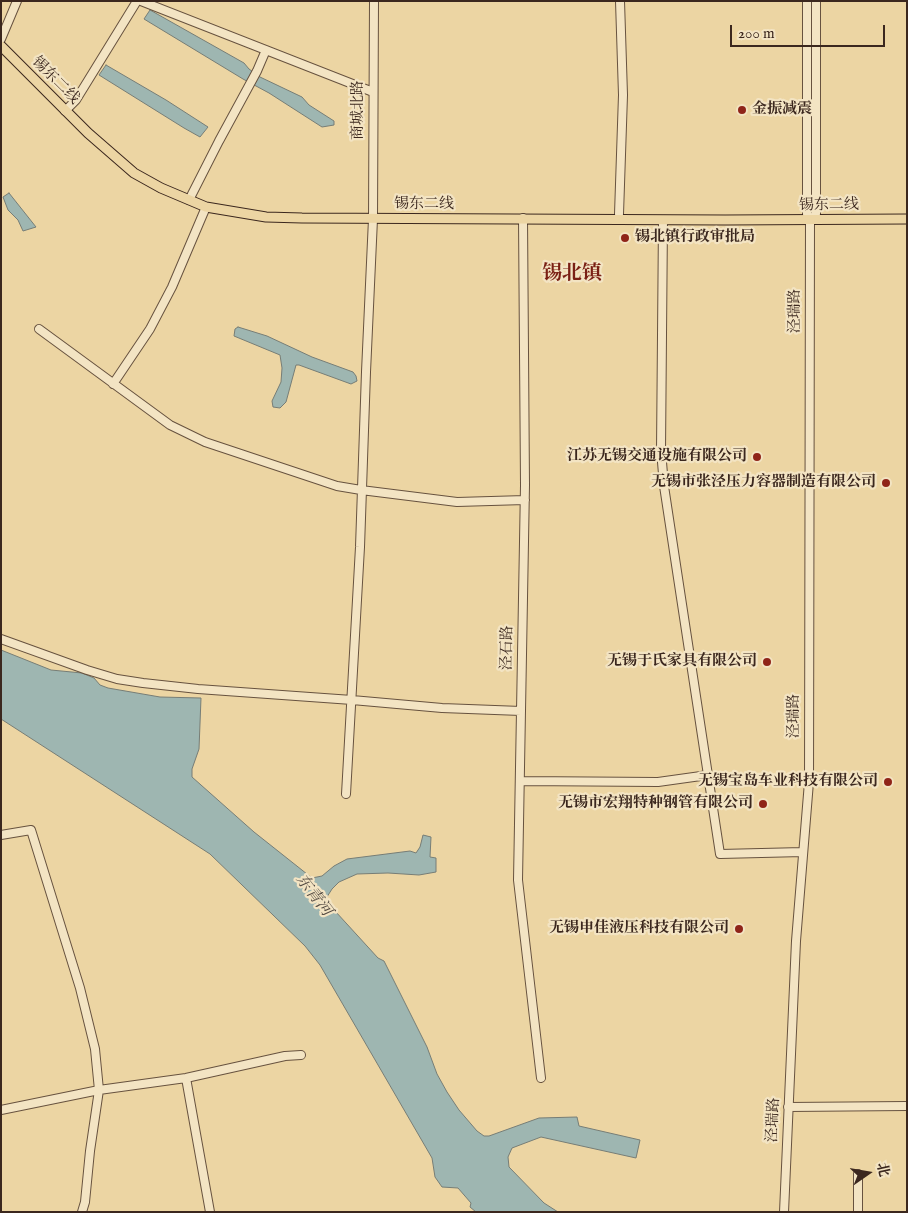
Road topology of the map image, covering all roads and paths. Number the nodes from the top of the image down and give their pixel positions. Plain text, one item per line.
1 (17, 1) edge
2 (139, 1) edge
3 (374, 1) edge
4 (620, 1) edge
5 (807, 1) edge
6 (816, 1) edge
7 (157, 4) edge
8 (1, 39) edge
9 (1, 46) edge
10 (266, 50) junction
11 (373, 92) junction
12 (65, 111) junction
13 (189, 200) junction
14 (206, 207) junction
15 (619, 214) dead end
16 (523, 218) junction
17 (373, 219) junction
18 (907, 219) edge
19 (664, 220) junction
20 (810, 220) junction
21 (39, 330) dead end
22 (114, 384) junction
23 (361, 490) junction
24 (525, 500) junction
25 (1, 639) edge
26 (352, 700) junction
27 (521, 710) junction
28 (708, 775) junction
29 (520, 781) junction
30 (346, 794) dead end
31 (1, 835) edge
32 (803, 852) junction
33 (301, 1055) dead end
34 (186, 1078) junction
35 (541, 1078) dead end
36 (99, 1090) junction
37 (907, 1106) edge
38 (788, 1108) junction
39 (1, 1110) edge
40 (858, 1174) dead end
41 (82, 1212) edge
42 (210, 1212) edge
43 (784, 1212) edge
44 (858, 1212) edge

1 - 8 street
2 - 7 street
2 - 12 street
3 - 11 street, 商城北路
4 - 15 street
5 - 20 street, 泾瑞路
6 - 20 street, 泾瑞路
7 - 10 street
9 - 12 main road, 锡东二线
10 - 11 street
10 - 13 street
11 - 17 street, 商城北路
12 - 13 main road, 锡东二线
13 - 14 main road, 锡东二线
14 - 17 main road, 锡东二线
14 - 22 street
16 - 17 main road, 锡东二线
16 - 19 main road, 锡东二线
16 - 24 street, 泾石路
17 - 23 street, 商城北路
18 - 20 main road, 锡东二线
19 - 20 main road, 锡东二线
19 - 28 street
20 - 32 street, 泾瑞路
21 - 22 street
22 - 23 street
23 - 24 street
23 - 26 street, 商城北路
24 - 27 street, 泾石路
25 - 26 street
26 - 27 street
26 - 30 street, 商城北路
27 - 29 street, 泾石路
28 - 29 street
28 - 32 street
29 - 35 street, 泾石路
31 - 36 street
32 - 38 street, 泾瑞路
33 - 34 street
34 - 36 street
34 - 42 street
36 - 39 street
36 - 41 street
37 - 38 street
38 - 43 street, 泾瑞路
40 - 44 street

